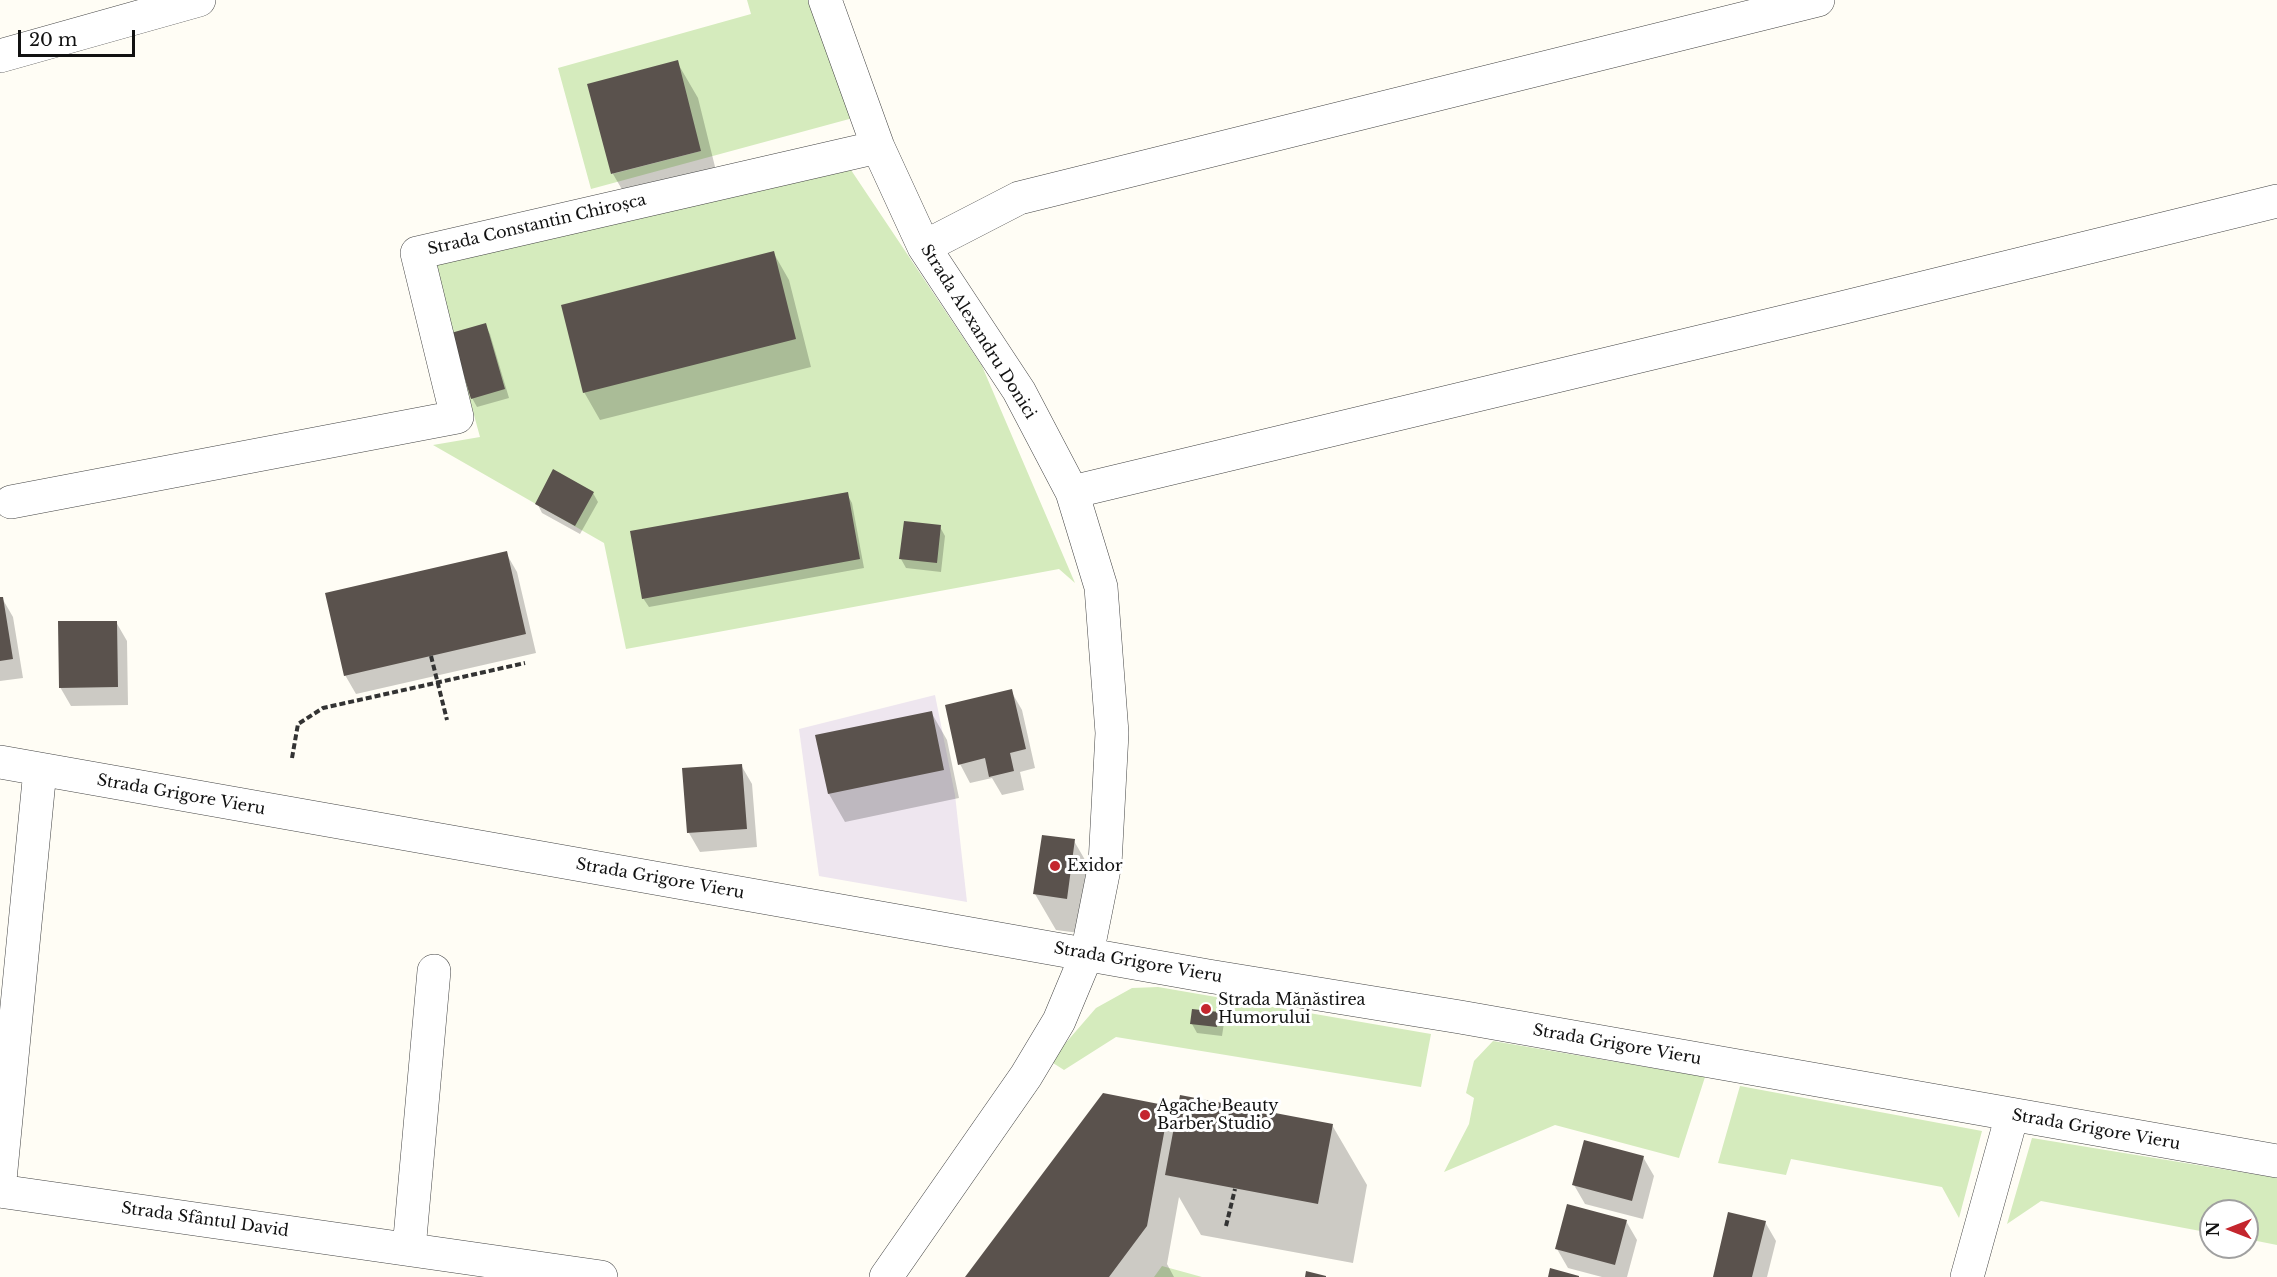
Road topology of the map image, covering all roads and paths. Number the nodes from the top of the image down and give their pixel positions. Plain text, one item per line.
1 (199, 0) edge
2 (825, 0) edge
3 (1818, 0) edge
4 (0, 56) edge
5 (878, 147) junction
6 (2277, 201) edge
7 (924, 247) junction
8 (1072, 492) junction
9 (11, 502) dead end
10 (431, 656) dead end
11 (525, 663) dead end
12 (438, 683) junction
13 (447, 720) dead end
14 (292, 759) dead end
15 (0, 762) edge
16 (40, 770) junction
17 (1087, 954) junction
18 (434, 971) dead end
19 (2012, 1115) junction
20 (2277, 1161) edge
21 (0, 1180) edge
22 (1236, 1189) dead end
23 (0, 1191) edge
24 (1226, 1226) dead end
25 (409, 1249) junction
26 (601, 1277) edge
27 (886, 1277) edge
28 (1967, 1277) edge

1 - 4 street
2 - 5 street, Strada Alexandru Donici
3 - 7 street
5 - 7 street, Strada Alexandru Donici
5 - 9 street, Strada Constantin Chiroșca
6 - 8 street
7 - 8 street, Strada Alexandru Donici
8 - 17 street, Strada Alexandru Donici
10 - 12 path
11 - 12 path
12 - 13 path
12 - 14 path
15 - 16 street, Strada Grigore Vieru
16 - 17 street, Strada Grigore Vieru
16 - 21 street
17 - 19 street, Strada Grigore Vieru
17 - 27 street
18 - 25 street
19 - 20 street, Strada Grigore Vieru
19 - 28 street
22 - 24 path
23 - 25 street, Strada Sfântul David
25 - 26 street, Strada Sfântul David

